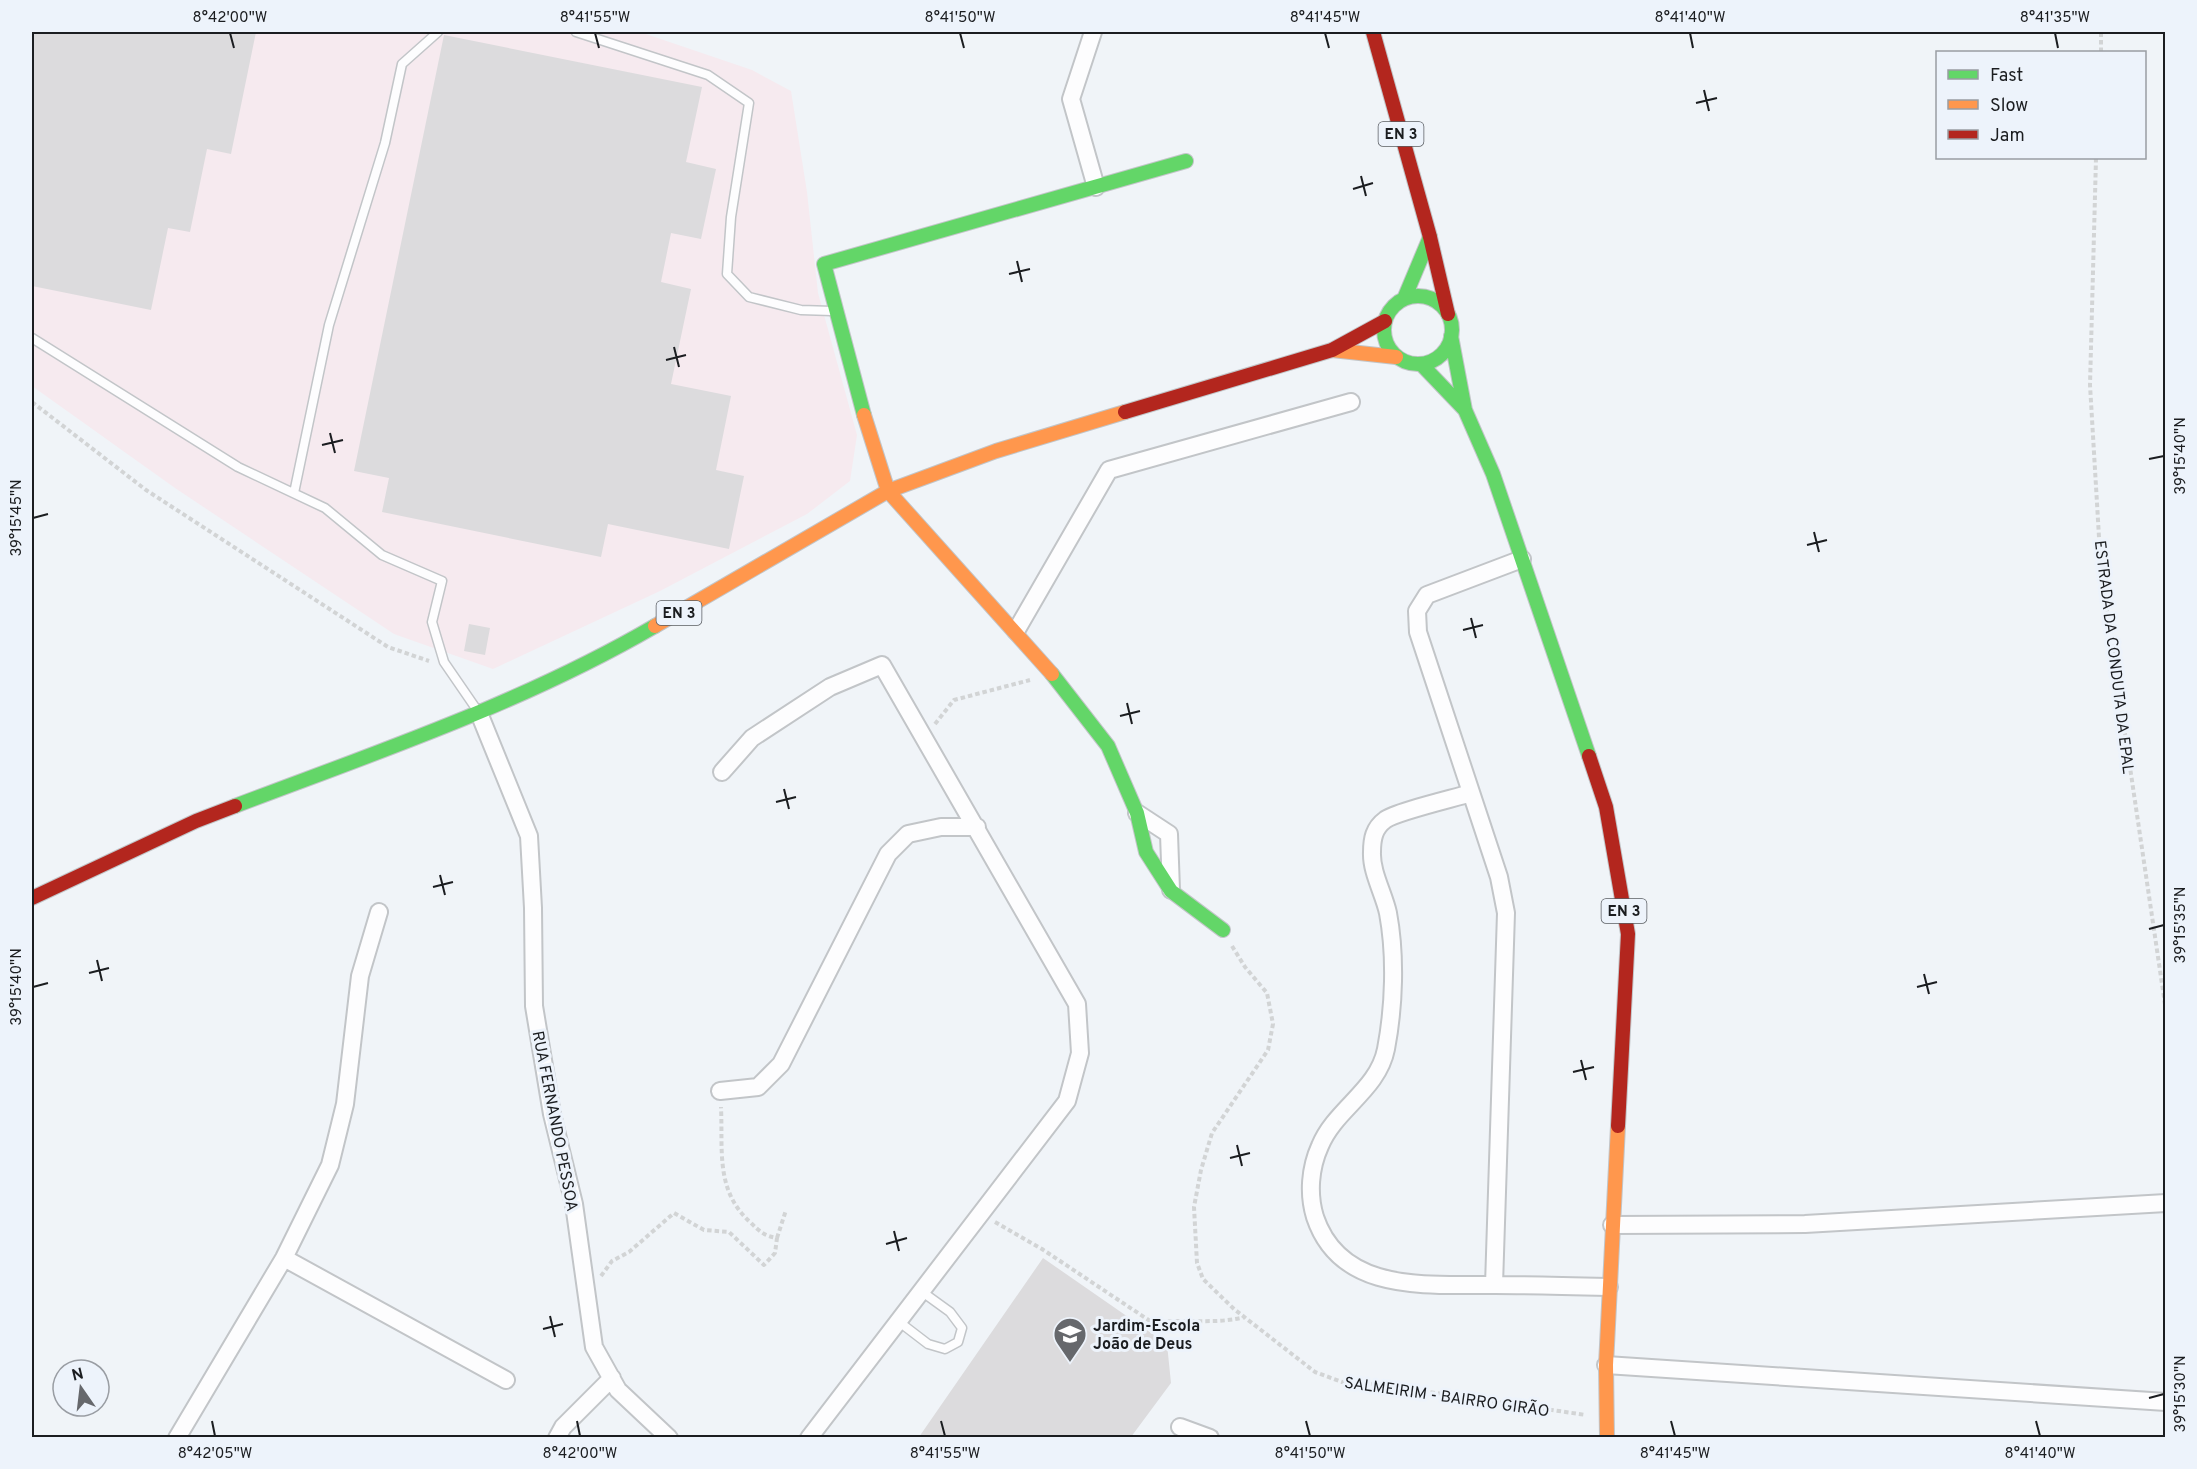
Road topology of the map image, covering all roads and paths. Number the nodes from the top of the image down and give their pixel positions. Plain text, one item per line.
1 (438, 32) edge
2 (576, 32) edge
3 (1093, 32) edge
4 (1373, 32) edge
5 (2102, 32) edge
6 (2100, 51) edge
7 (2096, 159) edge
8 (1186, 161) dead end
9 (1096, 187) junction
10 (1430, 237) junction
11 (1404, 299) junction
12 (836, 311) junction
13 (1448, 314) junction
14 (1385, 321) junction
15 (1451, 336) junction
16 (32, 338) edge
17 (1332, 350) junction
18 (1396, 357) junction
19 (1421, 364) junction
20 (32, 402) edge
21 (1351, 402) dead end
22 (1465, 410) junction
23 (888, 491) junction
24 (294, 493) junction
25 (1522, 559) junction
26 (1016, 631) junction
27 (431, 662) dead end
28 (1049, 669) junction
29 (479, 713) junction
30 (925, 738) junction
31 (722, 772) dead end
32 (1472, 793) junction
33 (1137, 813) junction
34 (977, 827) junction
35 (1171, 891) junction
36 (32, 898) edge
37 (379, 912) dead end
38 (1223, 930) joint
39 (2166, 1011) edge
40 (720, 1091) joint
41 (2166, 1203) edge
42 (786, 1210) dead end
43 (980, 1213) junction
44 (1611, 1225) junction
45 (777, 1238) junction
46 (284, 1258) junction
47 (1494, 1285) junction
48 (1609, 1287) junction
49 (921, 1291) junction
50 (586, 1294) junction
51 (1245, 1317) junction
52 (898, 1321) junction
53 (1606, 1365) junction
54 (612, 1378) junction
55 (506, 1380) dead end
56 (2166, 1402) edge
57 (1606, 1418) junction
58 (1180, 1427) dead end
59 (177, 1437) edge
60 (557, 1437) edge
61 (669, 1437) edge
62 (809, 1437) edge
63 (1210, 1437) edge
64 (1607, 1437) edge

1 - 24 lane
2 - 12 lane
3 - 9 street
4 - 10 main road, EN 3
5 - 6 path
7 - 39 path, ESTRADA DA CONDUTA DA EPAL
8 - 9 main road
9 - 12 main road
10 - 11 main road, EN 3
10 - 13 main road, EN 3
11 - 13 main road
11 - 14 main road, EN 3
12 - 23 main road
13 - 15 main road, EN 3
14 - 17 main road, EN 3
14 - 18 main road
15 - 19 main road
15 - 22 main road, EN 3
16 - 24 lane
17 - 18 main road, EN 3
17 - 23 main road, EN 3
18 - 19 main road, EN 3
19 - 22 main road, EN 3
20 - 27 path
21 - 26 street
22 - 25 main road, EN 3
23 - 26 main road
23 - 29 main road, EN 3
24 - 29 lane
25 - 32 street
25 - 44 main road, EN 3
26 - 28 main road
28 - 30 path
28 - 33 main road
29 - 36 main road, EN 3
29 - 50 street, RUA FERNANDO PESSOA
30 - 31 street
30 - 34 street
32 - 47 street
32 - 47 street
33 - 35 main road
33 - 35 street
34 - 40 street
34 - 43 street
35 - 38 main road
37 - 46 street
38 - 51 path, SALMEIRIM - BAIRRO GIRÃO
40 - 45 path
41 - 44 street
42 - 45 path
43 - 49 street
43 - 51 path
44 - 48 main road, EN 3
45 - 50 path
46 - 55 street
46 - 59 street
47 - 48 street
48 - 53 main road, EN 3
49 - 52 street
49 - 52 lane
50 - 54 street, RUA FERNANDO PESSOA
51 - 57 path, SALMEIRIM - BAIRRO GIRÃO
52 - 62 street
53 - 56 street
53 - 57 main road, EN 3
54 - 60 street
54 - 61 street, RUA FERNANDO PESSOA
57 - 64 main road, EN 3
58 - 63 street

